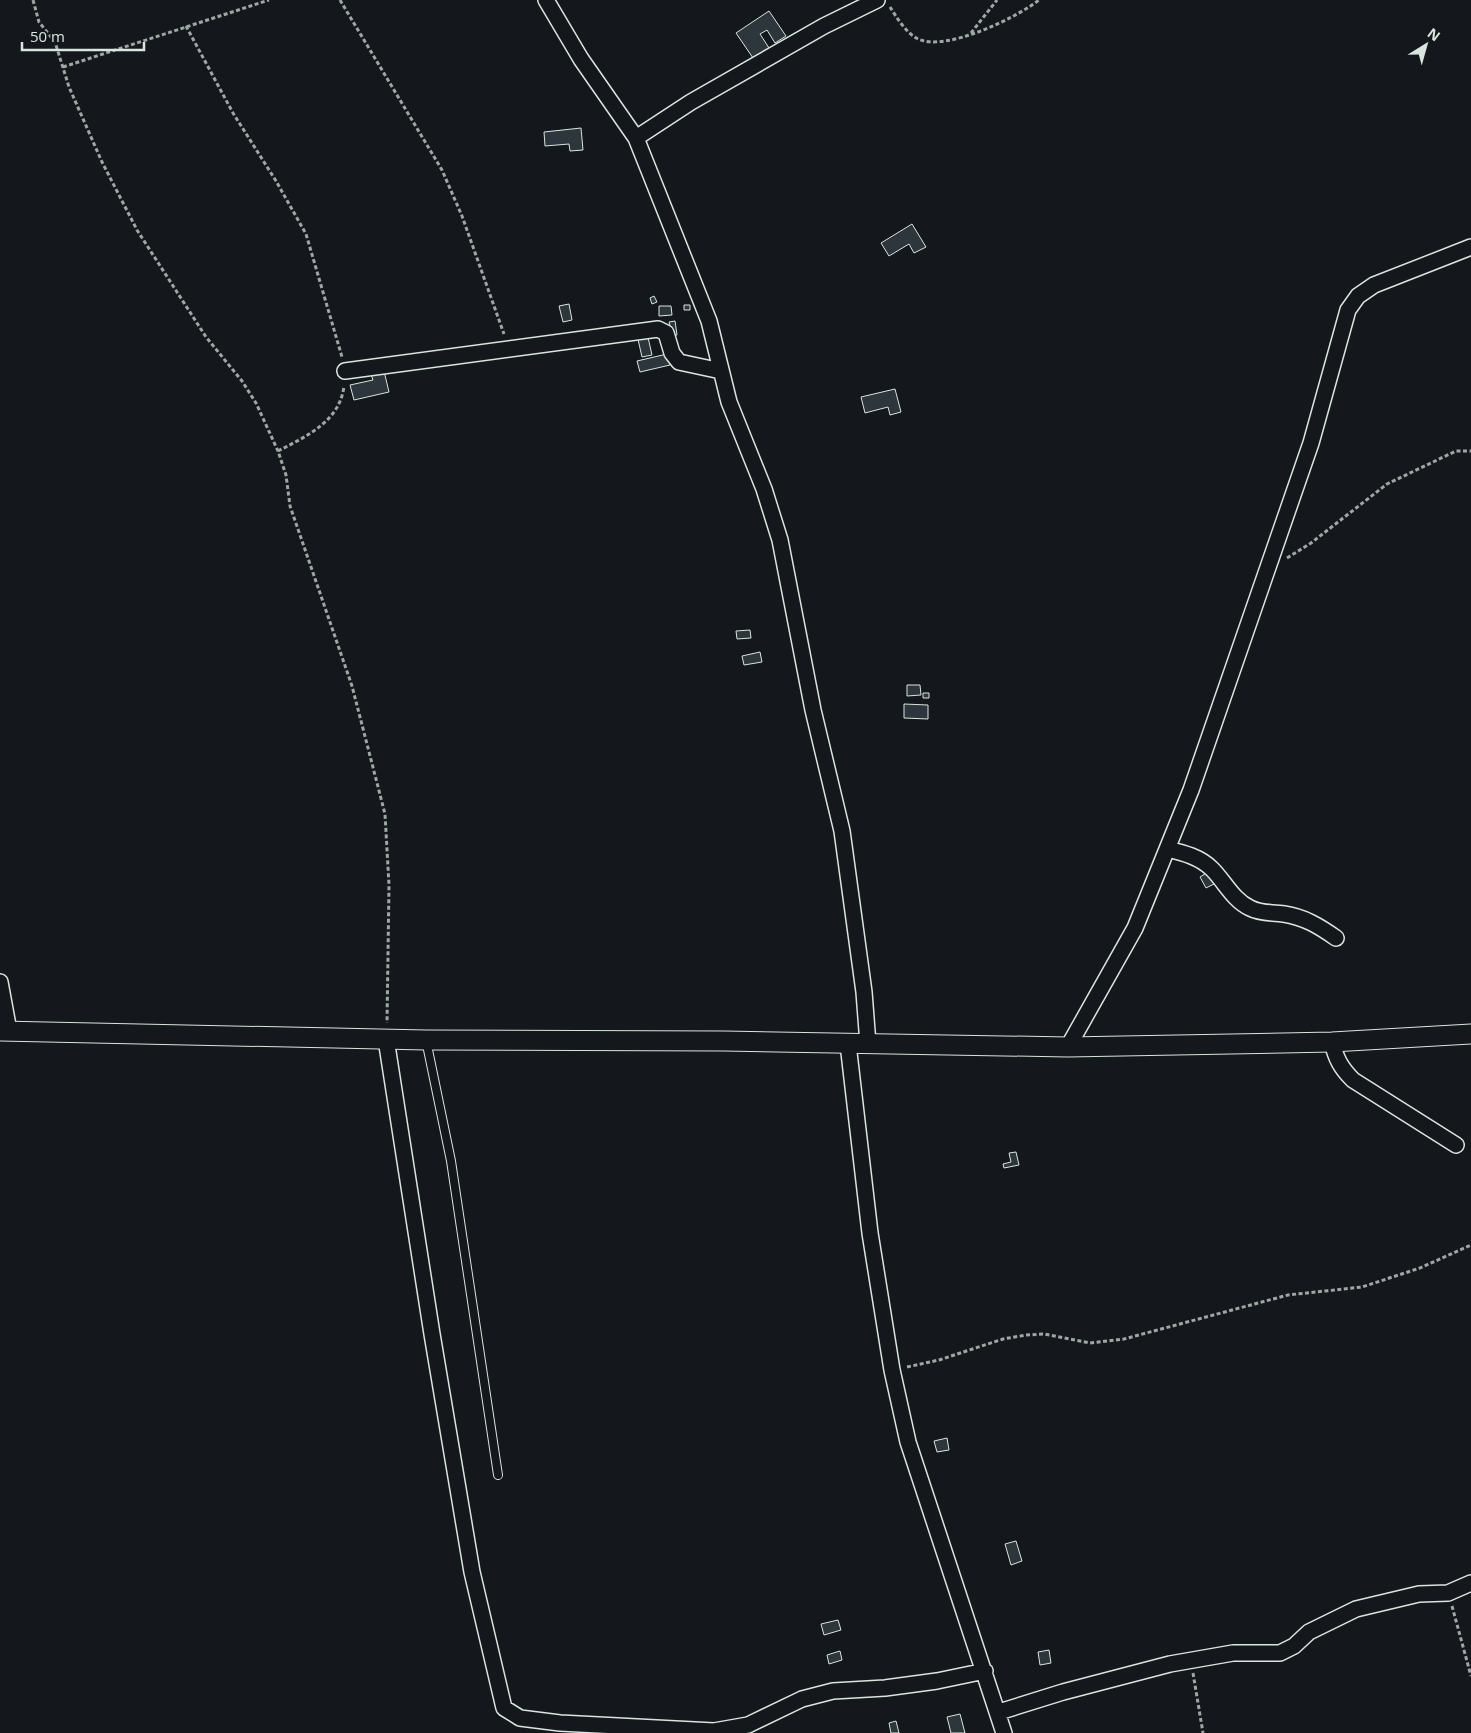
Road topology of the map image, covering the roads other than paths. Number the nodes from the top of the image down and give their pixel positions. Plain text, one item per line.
1 (546, 0) edge
2 (877, 0) edge
3 (636, 138) junction
4 (1471, 247) edge
5 (345, 371) road end
6 (721, 371) junction
7 (1167, 849) junction
8 (1336, 938) dead end
9 (0, 982) edge
10 (4, 1031) edge
11 (1471, 1034) edge
12 (386, 1039) junction
13 (426, 1040) junction
14 (1332, 1042) junction
15 (848, 1044) junction
16 (868, 1044) junction
17 (1068, 1047) junction
18 (1456, 1145) dead end
19 (498, 1475) dead end
20 (1471, 1583) edge
21 (985, 1671) junction
22 (999, 1712) junction
23 (1004, 1733) edge

1 - 3 street
2 - 3 street
3 - 6 street
4 - 7 street
5 - 6 street
6 - 16 street
7 - 8 street
7 - 17 street
9 - 10 street
10 - 12 street
11 - 14 street
12 - 13 street
12 - 21 street
13 - 15 street
13 - 19 lane
14 - 17 street
14 - 18 street
15 - 16 street
15 - 21 street
16 - 17 street
20 - 22 street
21 - 22 street
22 - 23 street

